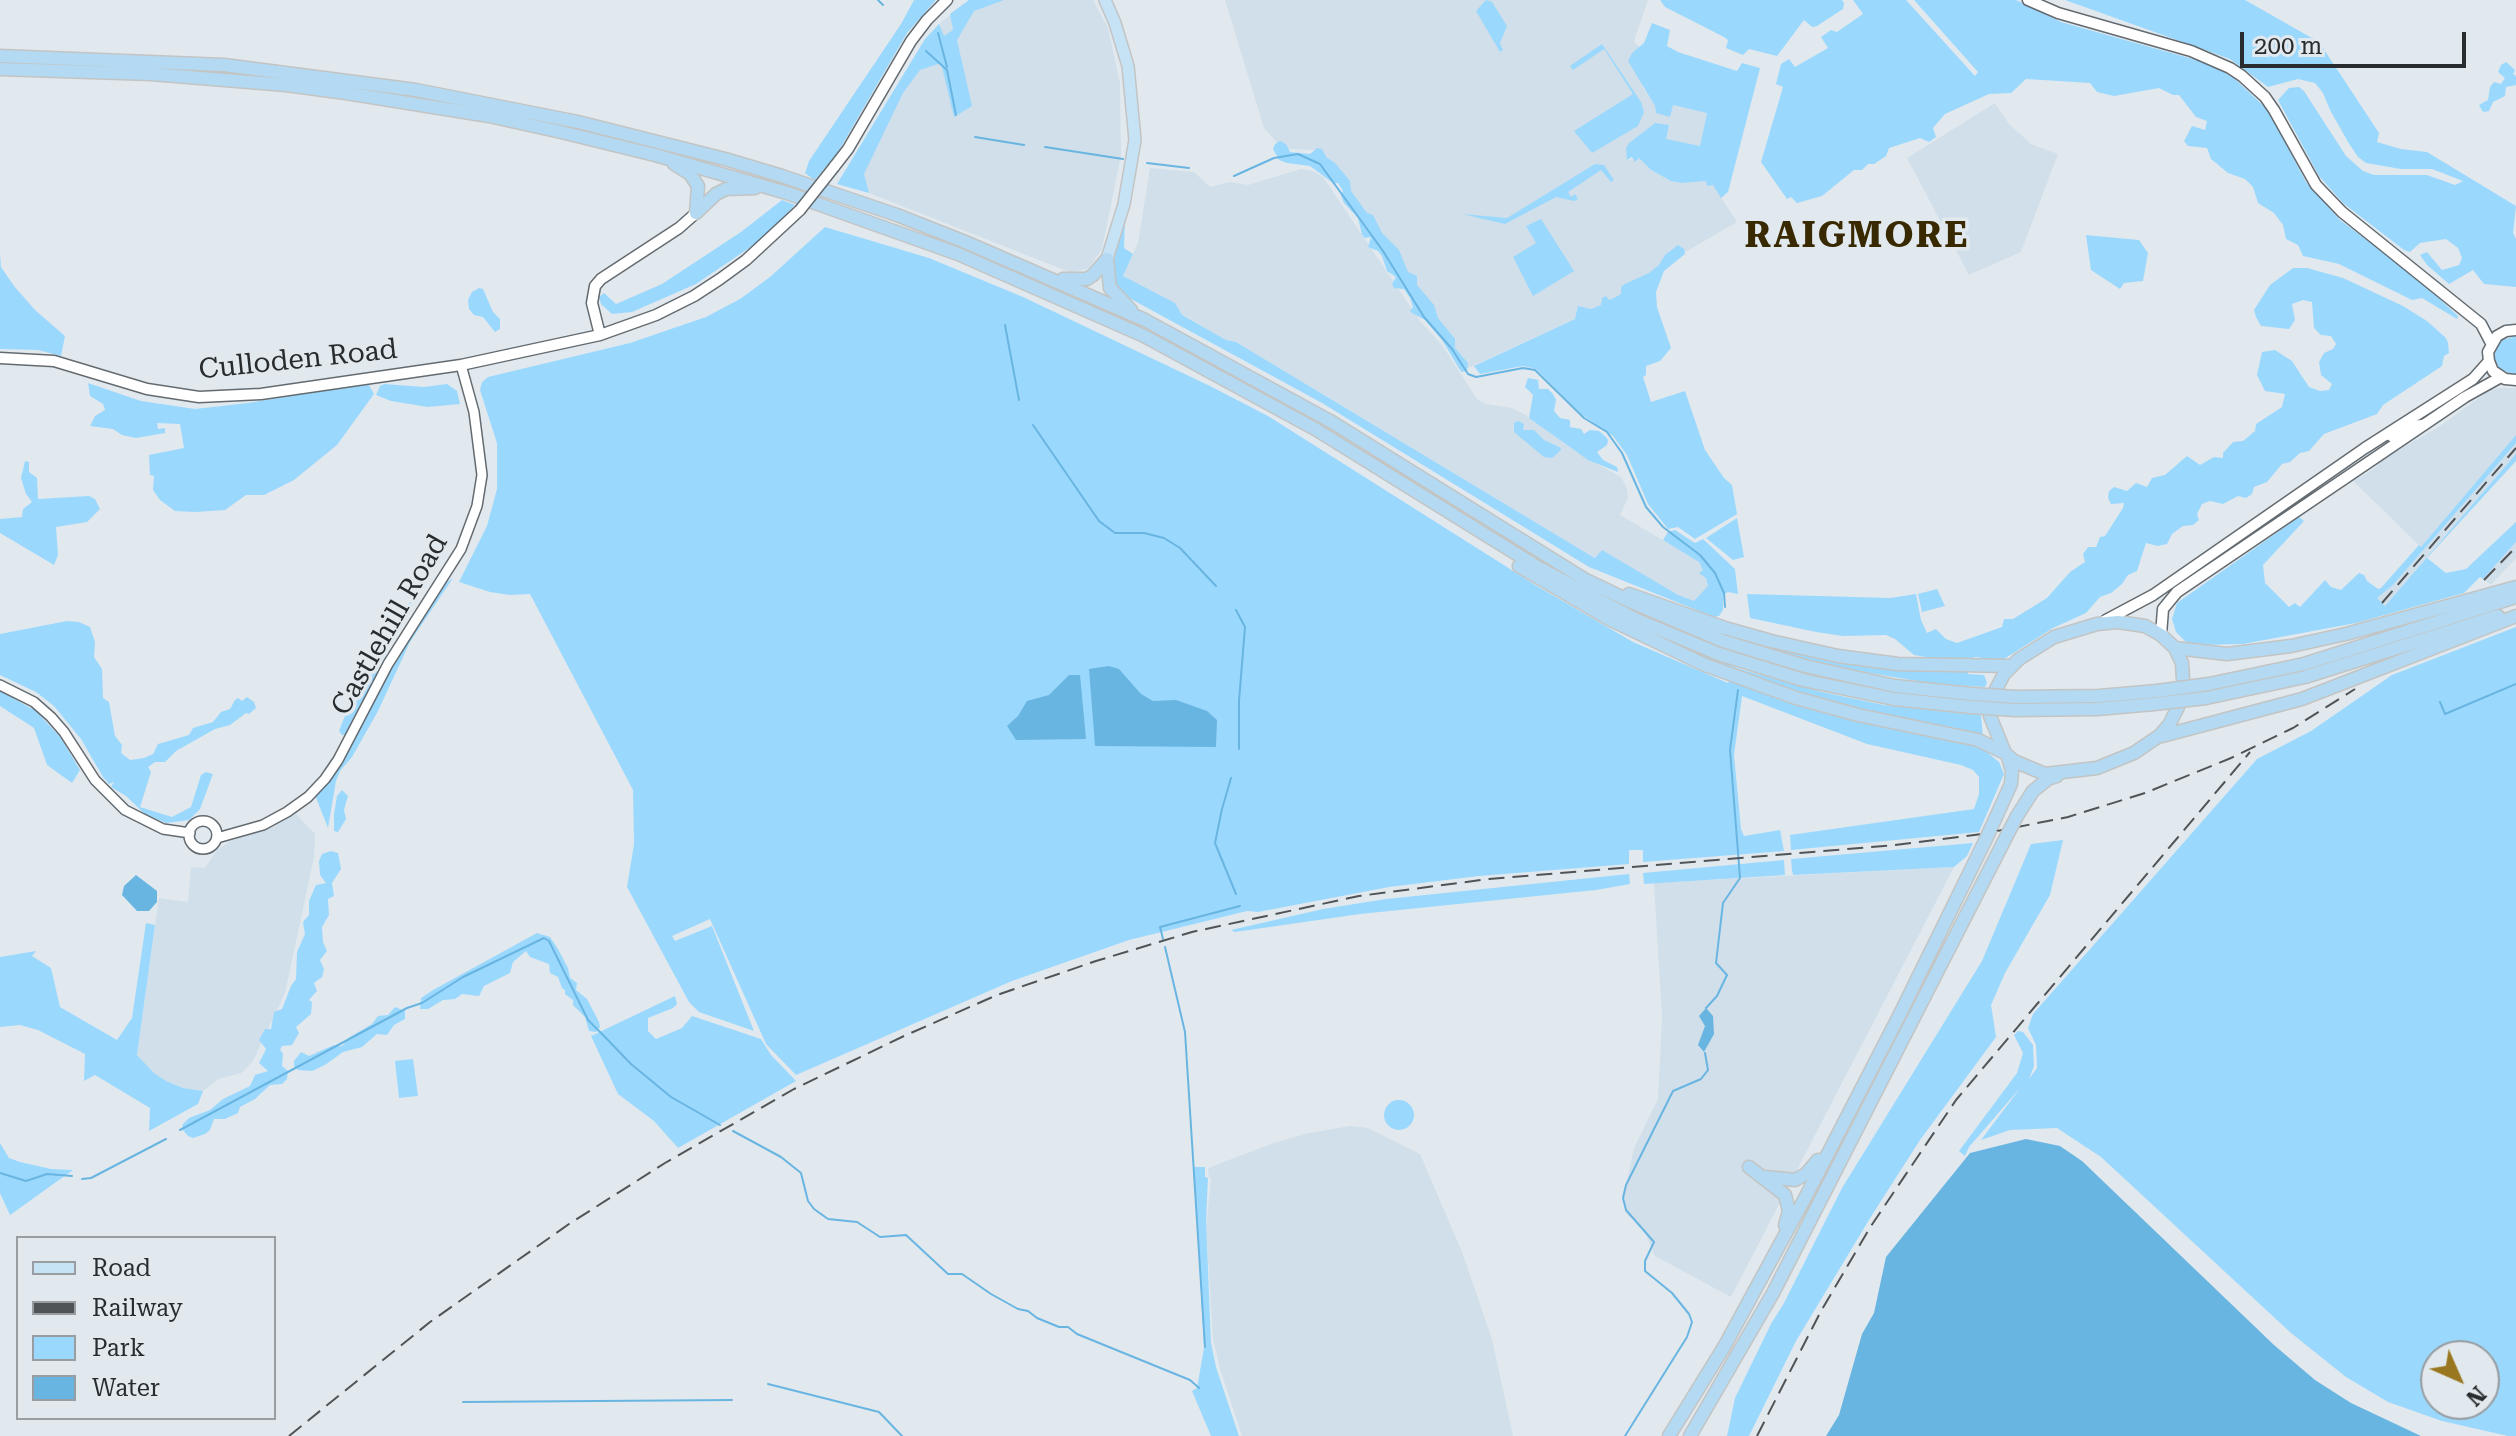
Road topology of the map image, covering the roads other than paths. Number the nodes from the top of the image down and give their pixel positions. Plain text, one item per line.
1 (947, 0) edge
2 (1105, 0) edge
3 (2028, 0) edge
4 (0, 56) edge
5 (0, 69) edge
6 (655, 155) junction
7 (787, 193) junction
8 (696, 213) junction
9 (1107, 259) junction
10 (1041, 274) junction
11 (1145, 320) junction
12 (2481, 324) junction
13 (2511, 330) edge
14 (600, 335) junction
15 (2491, 343) junction
16 (0, 358) edge
17 (2489, 361) junction
18 (461, 365) junction
19 (2501, 377) junction
20 (2516, 380) edge
21 (2425, 424) junction
22 (2387, 434) junction
23 (1468, 524) junction
24 (1586, 580) junction
25 (2516, 587) edge
26 (2516, 597) edge
27 (2516, 613) edge
28 (2097, 624) junction
29 (2161, 635) junction
30 (2175, 648) junction
31 (2012, 666) junction
32 (0, 685) edge
33 (2156, 698) junction
34 (1972, 701) junction
35 (2159, 736) junction
36 (2007, 754) junction
37 (2064, 774) junction
38 (190, 833) junction
39 (217, 838) junction
40 (1849, 1112) junction
41 (1749, 1167) dead end
42 (1762, 1177) junction
43 (1759, 1283) junction
44 (1669, 1436) edge
45 (1690, 1436) edge

1 - 14 main road, Culloden Road, bridge
2 - 9 main road
3 - 12 main road
4 - 10 highway
5 - 6 highway
6 - 7 highway
6 - 8 highway
7 - 8 highway
7 - 23 highway
8 - 14 main road
9 - 10 highway
9 - 11 highway
10 - 11 highway
11 - 24 highway
12 - 13 main road
12 - 15 main road
13 - 15 main road
14 - 18 main road, Culloden Road
15 - 17 main road
16 - 18 main road, Culloden Road
17 - 19 main road
17 - 22 main road
18 - 39 street, Castlehill Road
19 - 20 main road
19 - 21 main road
21 - 22 street
21 - 29 main road
22 - 28 main road
23 - 34 highway
23 - 36 highway
24 - 31 highway
24 - 34 highway
25 - 30 highway
26 - 33 highway, bridge
27 - 33 highway, bridge
27 - 35 highway
28 - 29 highway
28 - 31 highway
29 - 30 highway
30 - 35 highway
31 - 36 highway
32 - 38 street, Castlehill Road
33 - 34 highway, bridge
35 - 37 highway
36 - 37 highway
36 - 40 highway, bridge
37 - 45 highway, bridge
38 - 39 street, Castlehill Road
38 - 39 street, Castlehill Road
40 - 42 highway
40 - 43 highway
41 - 42 highway
42 - 43 highway
43 - 44 highway

